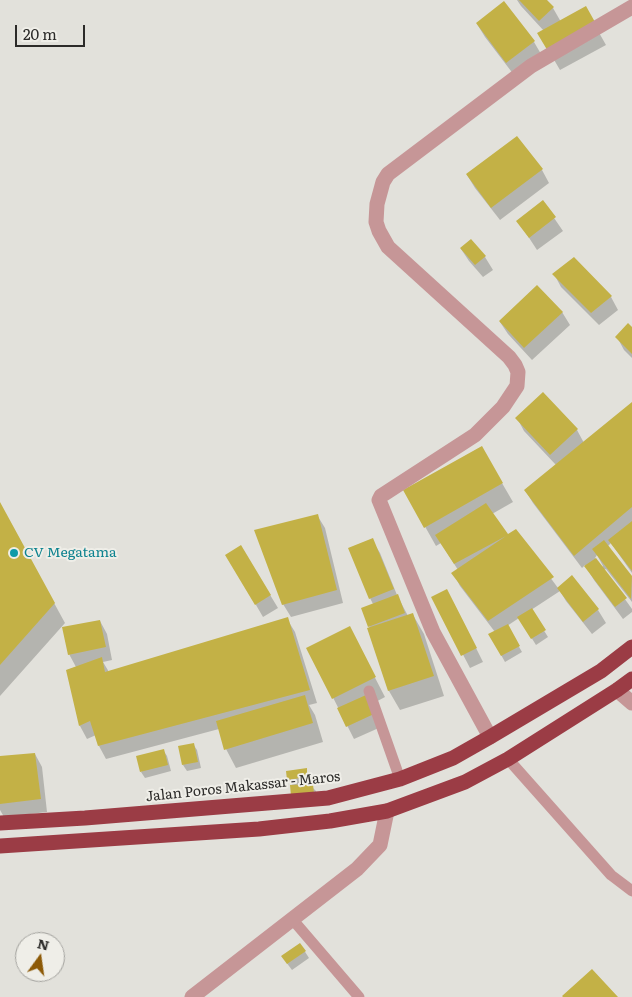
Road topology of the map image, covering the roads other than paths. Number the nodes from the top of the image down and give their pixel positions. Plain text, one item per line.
1 (632, 7) edge
2 (632, 647) edge
3 (632, 679) edge
4 (617, 690) junction
5 (369, 691) dead end
6 (632, 703) edge
7 (490, 738) junction
8 (508, 759) junction
9 (400, 779) junction
10 (387, 811) junction
11 (0, 823) edge
12 (0, 846) edge
13 (632, 891) edge
14 (293, 920) junction
15 (192, 997) edge
16 (359, 997) edge

1 - 7 street
2 - 7 highway, Jalan Poros Makassar - Maros
3 - 4 highway
4 - 6 street
4 - 8 highway
5 - 9 lane
7 - 9 highway, Jalan Poros Makassar - Maros
8 - 10 highway
8 - 13 lane
9 - 11 highway, Jalan Poros Makassar - Maros
10 - 12 highway
10 - 14 street
14 - 15 street
14 - 16 lane

